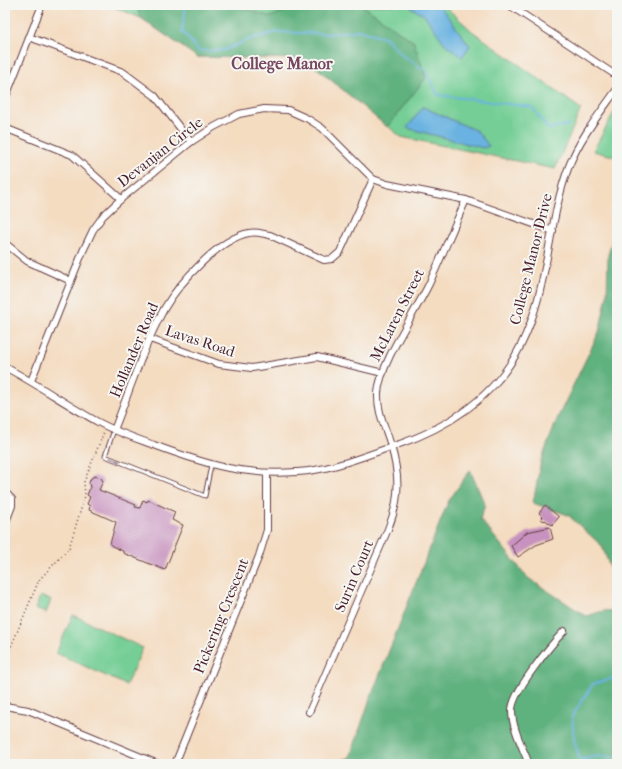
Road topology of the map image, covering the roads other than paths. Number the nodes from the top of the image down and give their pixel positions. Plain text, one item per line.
1 (42, 5) edge
2 (509, 5) edge
3 (29, 37) junction
4 (617, 76) edge
5 (617, 89) edge
6 (5, 99) edge
7 (5, 128) edge
8 (191, 142) junction
9 (373, 179) junction
10 (121, 199) junction
11 (466, 200) junction
12 (553, 231) junction
13 (5, 243) edge
14 (72, 281) junction
15 (150, 339) junction
16 (5, 368) edge
17 (383, 373) junction
18 (31, 381) junction
19 (114, 430) junction
20 (391, 446) junction
21 (210, 466) junction
22 (267, 472) junction
23 (5, 492) edge
24 (5, 524) edge
25 (564, 631) dead end
26 (5, 706) edge
27 (309, 712) dead end
28 (158, 764) edge
29 (175, 764) edge
30 (529, 764) edge

1 - 3 street
2 - 4 street
3 - 6 street
3 - 8 street
5 - 12 street, College Manor Drive
7 - 10 street
8 - 9 street, Devanjan Circle
8 - 10 street, Devanjan Circle
9 - 11 street, Devanjan Circle
9 - 15 street, Hollander Road
10 - 14 street, Devanjan Circle
11 - 12 street, Devanjan Circle
11 - 17 street, McLaren Street
12 - 20 street, College Manor Drive
13 - 14 street
14 - 18 street, Devanjan Circle
15 - 17 street, Lavas Road
15 - 19 street, Hollander Road
16 - 18 street, College Manor Drive
17 - 20 street, McLaren Street
18 - 19 street, College Manor Drive
19 - 21 street, College Manor Drive
19 -> 21 lane
20 - 22 street, College Manor Drive
20 - 27 street, Surin Court
21 - 22 street, College Manor Drive
22 - 29 street, Pickering Crescent
23 - 24 street
25 - 30 street
26 - 28 street

